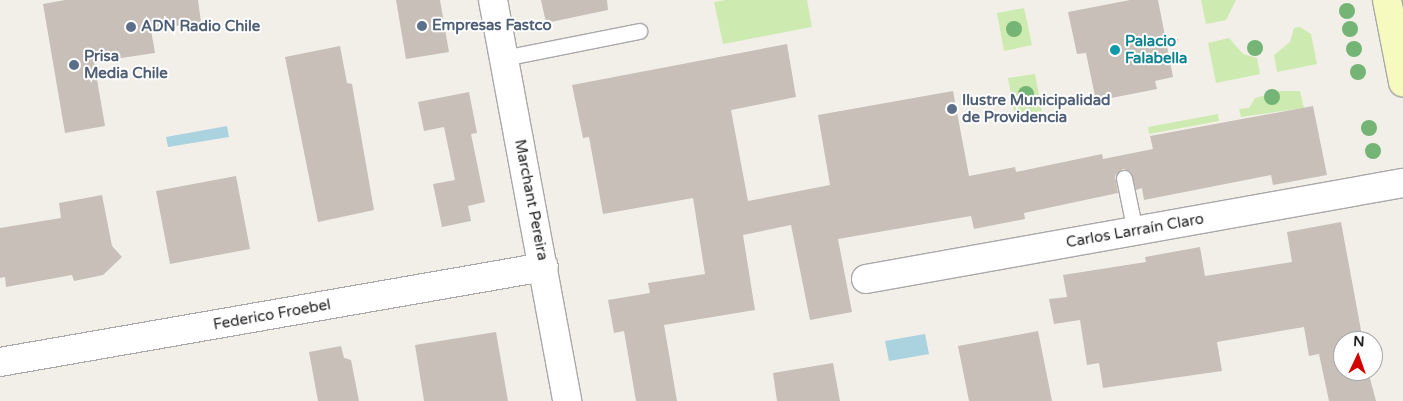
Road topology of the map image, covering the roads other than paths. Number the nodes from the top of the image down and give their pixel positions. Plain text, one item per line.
1 (493, 0) edge
2 (1387, 0) edge
3 (639, 31) dead end
4 (504, 58) junction
5 (1403, 82) edge
6 (1124, 178) dead end
7 (1403, 184) edge
8 (1135, 231) junction
9 (544, 267) junction
10 (866, 280) dead end
11 (0, 362) edge
12 (567, 401) edge

1 - 4 street, Marchant Pereira
2 - 5 main road
3 - 4 lane
4 - 9 street, Marchant Pereira
6 - 8 lane
7 - 8 street, Carlos Larraín Claro
8 - 10 street, Carlos Larraín Claro
9 - 11 street, Federico Froebel
9 - 12 street, Marchant Pereira

